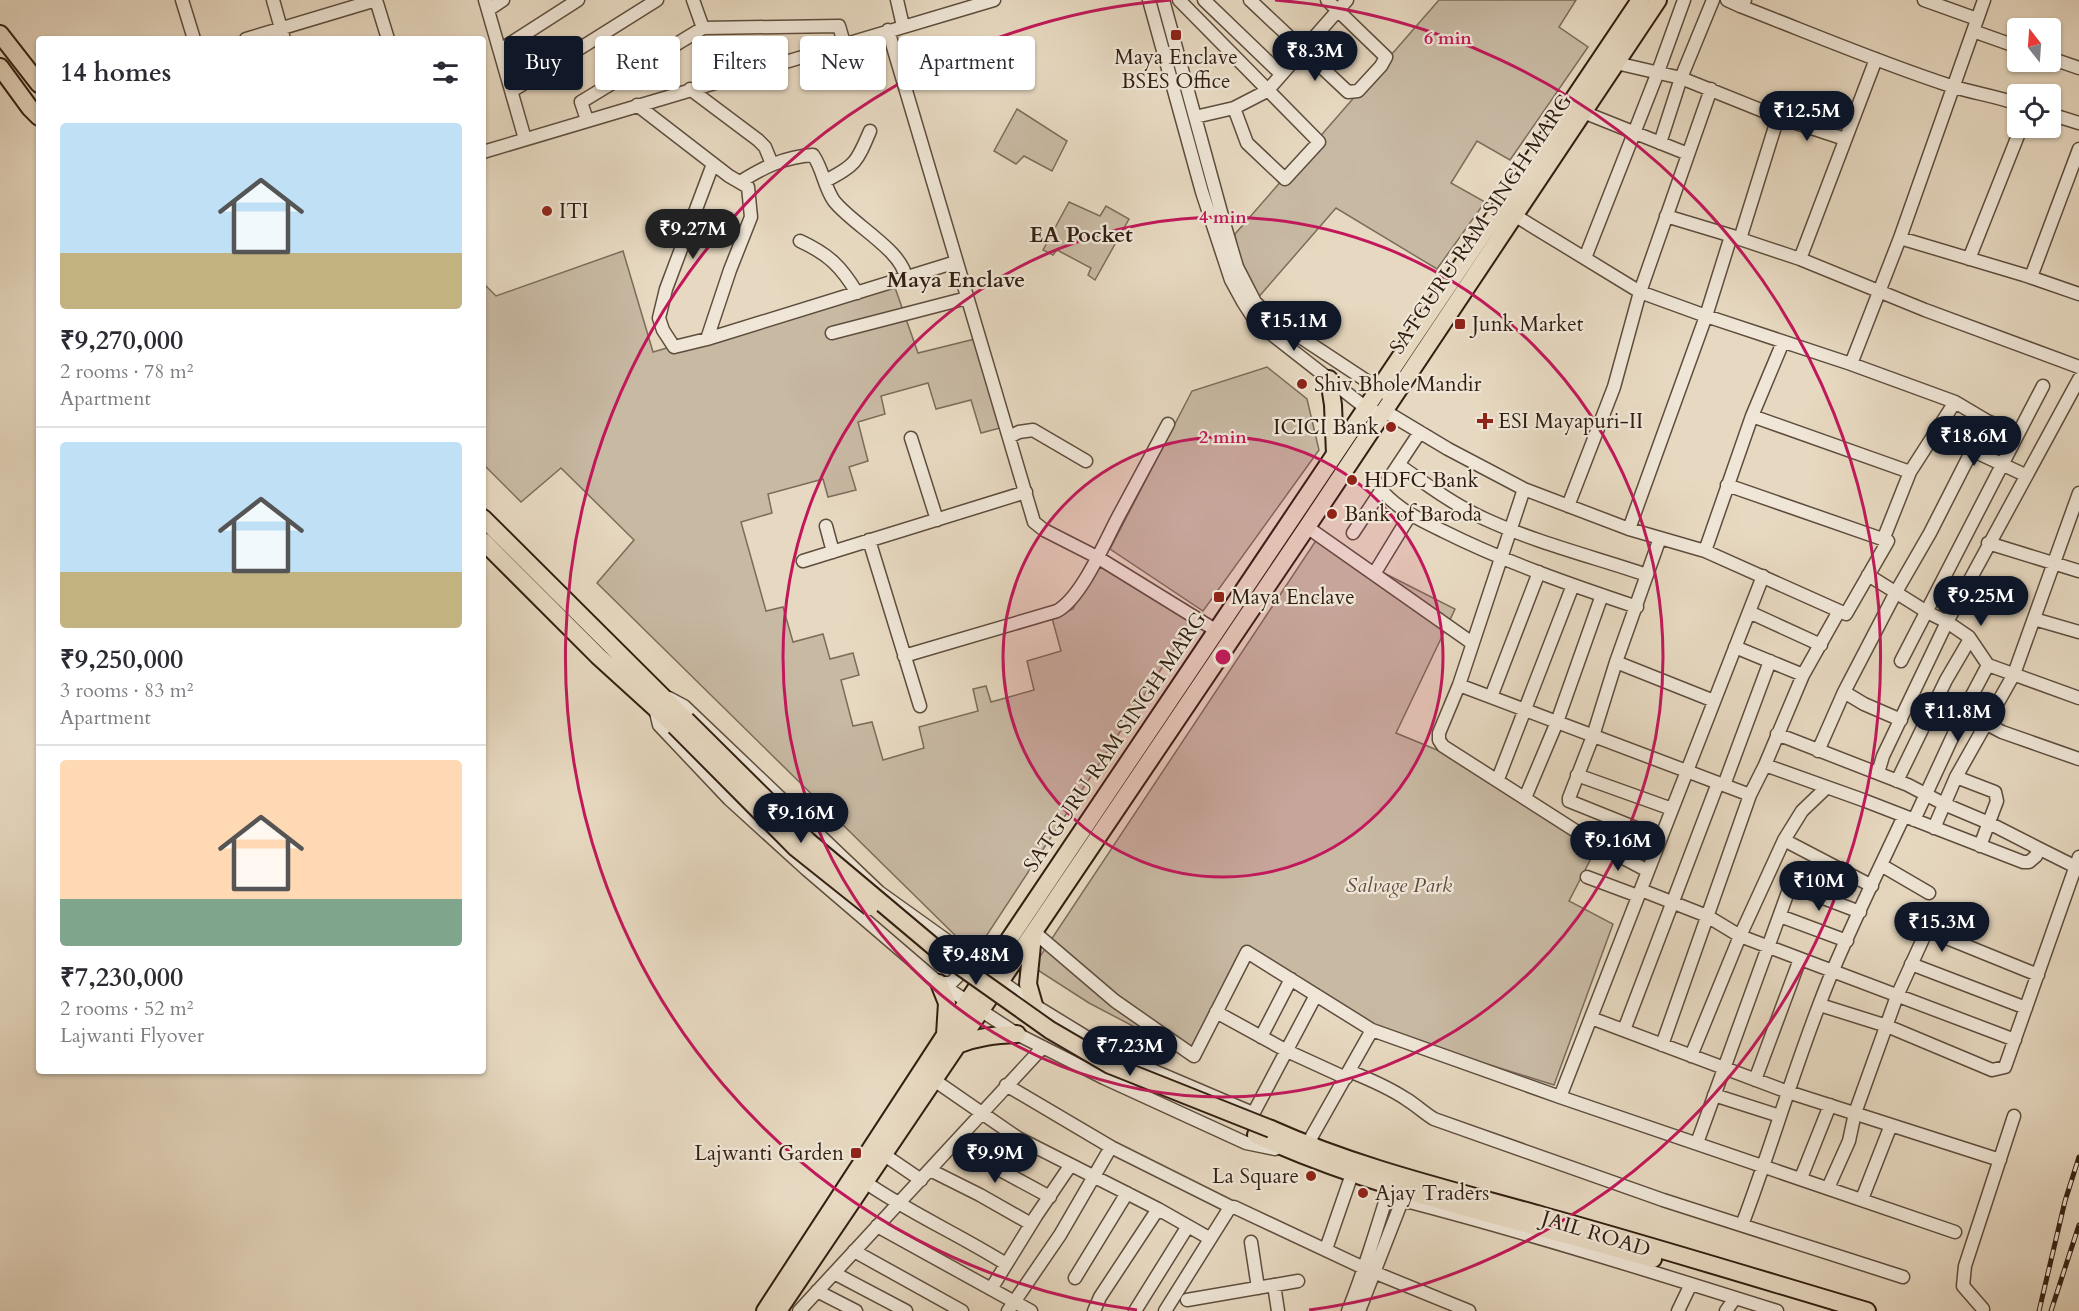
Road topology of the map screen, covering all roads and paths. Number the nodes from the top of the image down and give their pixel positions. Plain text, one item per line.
1 (182, 0) edge
2 (273, 0) edge
3 (376, 0) edge
4 (502, 0) edge
5 (578, 0) edge
6 (657, 0) edge
7 (693, 0) edge
8 (897, 0) edge
9 (994, 0) edge
10 (1149, 0) edge
11 (1163, 0) edge
12 (1179, 0) edge
13 (1204, 0) edge
14 (1250, 0) edge
15 (1327, 0) edge
16 (1347, 0) edge
17 (1658, 0) edge
18 (1684, 0) edge
19 (1713, 0) edge
20 (1726, 0) edge
21 (1924, 0) edge
22 (1984, 0) edge
23 (1638, 1) edge
24 (1742, 3) edge
25 (486, 5) edge
26 (1338, 10) junction
27 (1975, 25) junction
28 (903, 26) junction
29 (703, 28) junction
30 (888, 30) junction
31 (0, 34) edge
32 (283, 34) edge
33 (193, 36) edge
34 (387, 36) edge
35 (842, 36) edge
36 (868, 36) edge
37 (2007, 41) edge
38 (500, 50) junction
39 (1303, 50) junction
40 (800, 56) edge
41 (1876, 59) junction
42 (2061, 62) edge
43 (1616, 63) junction
44 (0, 67) edge
45 (2079, 68) edge
46 (1658, 72) junction
47 (1281, 74) junction
48 (1681, 78) junction
49 (36, 80) edge
50 (1953, 87) junction
51 (690, 89) junction
52 (1711, 89) junction
53 (512, 91) junction
54 (1267, 91) junction
55 (2007, 100) edge
56 (637, 105) junction
57 (1234, 108) junction
58 (1583, 112) junction
59 (36, 114) edge
60 (1195, 117) junction
61 (1778, 117) junction
62 (2061, 117) edge
63 (587, 120) junction
64 (2079, 123) edge
65 (870, 131) dead end
66 (1634, 134) junction
67 (2016, 138) edge
68 (525, 139) junction
69 (1845, 139) junction
70 (1660, 143) junction
71 (2079, 149) edge
72 (486, 151) edge
73 (1688, 154) junction
74 (713, 164) junction
75 (772, 164) junction
76 (825, 181) junction
77 (740, 182) junction
78 (1514, 215) junction
79 (1666, 216) junction
80 (1735, 237) junction
81 (1900, 238) junction
82 (800, 241) dead end
83 (1586, 258) junction
84 (1800, 259) junction
85 (1969, 259) junction
86 (956, 262) junction
87 (2031, 277) junction
88 (906, 278) junction
89 (1880, 291) junction
90 (1640, 292) junction
91 (857, 293) junction
92 (2079, 294) edge
93 (967, 298) junction
94 (1706, 316) junction
95 (832, 333) dead end
96 (707, 339) junction
97 (1783, 342) junction
98 (1851, 364) junction
99 (2079, 367) edge
100 (1329, 379) junction
101 (2079, 379) edge
102 (2043, 386) dead end
103 (1955, 402) junction
104 (1380, 403) junction
105 (1752, 416) junction
106 (1987, 421) junction
107 (1167, 424) dead end
108 (1420, 432) junction
109 (1935, 433) junction
110 (2018, 434) junction
111 (1009, 437) junction
112 (911, 438) dead end
113 (1972, 450) junction
114 (1335, 454) junction
115 (1086, 461) dead end
116 (1399, 465) junction
117 (2003, 465) junction
118 (1910, 472) junction
119 (2025, 475) junction
120 (1727, 485) junction
121 (1524, 489) junction
122 (1382, 491) junction
123 (1026, 492) junction
124 (2079, 494) edge
125 (1568, 506) junction
126 (2076, 513) edge
127 (1410, 515) junction
128 (937, 520) junction
129 (486, 521) edge
130 (826, 526) dead end
131 (1306, 527) junction
132 (1629, 528) junction
133 (1511, 529) junction
134 (1353, 533) dead end
135 (1660, 538) junction
136 (870, 540) junction
137 (1883, 540) junction
138 (1988, 543) junction
139 (486, 544) edge
140 (1705, 551) junction
141 (833, 552) junction
142 (1097, 557) junction
143 (1501, 558) junction
144 (803, 561) dead end
145 (2054, 563) junction
146 (2079, 571) edge
147 (1539, 572) junction
148 (1374, 574) junction
149 (1647, 575) junction
150 (1868, 575) junction
151 (1763, 576) junction
152 (1573, 585) junction
153 (1896, 592) junction
154 (1602, 595) junction
155 (1637, 607) junction
156 (1839, 610) junction
157 (1749, 612) junction
158 (1927, 612) junction
159 (2034, 619) junction
160 (1947, 622) junction
161 (1216, 631) junction
162 (2079, 632) edge
163 (1970, 639) junction
164 (1472, 643) junction
165 (1821, 645) junction
166 (1735, 647) junction
167 (904, 656) junction
168 (1901, 661) dead end
169 (1616, 662) junction
170 (1770, 662) junction
171 (1988, 665) junction
172 (2014, 674) junction
173 (1803, 675) junction
174 (1459, 685) junction
175 (1844, 692) junction
176 (1491, 697) junction
177 (2079, 698) edge
178 (657, 700) junction
179 (1714, 701) junction
180 (920, 706) dead end
181 (1525, 710) junction
182 (1901, 720) junction
183 (1557, 722) junction
184 (1985, 723) junction
185 (1777, 734) junction
186 (1593, 736) junction
187 (1818, 751) junction
188 (2079, 759) edge
189 (1765, 765) junction
190 (1687, 772) junction
191 (1878, 773) junction
192 (1577, 775) junction
193 (1956, 777) junction
194 (1498, 779) junction
195 (1897, 781) junction
196 (1721, 784) junction
197 (1826, 788) junction
198 (1926, 794) junction
199 (1750, 795) junction
200 (1525, 798) junction
201 (1944, 804) junction
202 (1672, 809) junction
203 (1909, 818) junction
204 (1989, 822) junction
205 (1934, 828) junction
206 (1661, 838) junction
207 (1784, 840) junction
208 (1980, 846) junction
209 (2038, 848) junction
210 (2077, 862) edge
211 (1881, 865) junction
212 (1648, 871) junction
213 (1587, 877) dead end
214 (1872, 886) junction
215 (1640, 893) junction
216 (1929, 893) dead end
217 (1673, 903) junction
218 (1860, 912) junction
219 (1707, 916) junction
220 (1779, 916) junction
221 (1033, 931) junction
222 (1740, 936) junction
223 (1010, 941) junction
224 (1847, 941) junction
225 (1768, 946) junction
226 (967, 956) junction
227 (1800, 959) junction
228 (1911, 964) junction
229 (1833, 971) junction
230 (2038, 975) junction
231 (994, 976) junction
232 (1291, 979) junction
233 (939, 983) junction
234 (1316, 995) junction
235 (1897, 996) junction
236 (1034, 1005) junction
237 (1820, 1005) junction
238 (973, 1007) junction
239 (2026, 1008) junction
240 (1216, 1012) junction
241 (1591, 1018) junction
242 (1887, 1026) junction
243 (1372, 1030) junction
244 (1623, 1030) junction
245 (1017, 1035) junction
246 (1261, 1037) junction
247 (951, 1040) junction
248 (2015, 1040) junction
249 (1662, 1045) junction
250 (1043, 1047) junction
251 (1287, 1051) junction
252 (1114, 1054) junction
253 (1691, 1056) junction
254 (1724, 1068) junction
255 (1347, 1074) junction
256 (1104, 1078) junction
257 (934, 1080) junction
258 (1755, 1080) junction
259 (1006, 1085) junction
260 (1788, 1092) junction
261 (1714, 1095) junction
262 (1560, 1097) junction
263 (1830, 1105) junction
264 (1855, 1113) junction
265 (982, 1114) junction
266 (1253, 1114) junction
267 (1780, 1116) junction
268 (2014, 1116) dead end
269 (1891, 1125) junction
270 (1697, 1143) junction
271 (954, 1144) junction
272 (1111, 1147) junction
273 (1302, 1147) junction
274 (884, 1154) junction
275 (2000, 1160) junction
276 (1070, 1166) junction
277 (1764, 1166) junction
278 (930, 1170) junction
279 (1352, 1174) junction
280 (1095, 1178) junction
281 (1801, 1178) junction
282 (921, 1180) junction
283 (865, 1182) junction
284 (1828, 1188) junction
285 (1127, 1193) junction
286 (1399, 1193) junction
287 (1050, 1197) junction
288 (1862, 1199) junction
289 (898, 1205) junction
290 (1231, 1207) junction
291 (1158, 1209) junction
292 (1031, 1224) junction
293 (1742, 1225) junction
294 (877, 1226) junction
295 (1188, 1226) junction
296 (1955, 1232) dead end
297 (1209, 1238) junction
298 (1604, 1239) junction
299 (1251, 1242) dead end
300 (1326, 1249) junction
301 (854, 1251) junction
302 (1006, 1264) junction
303 (1370, 1270) junction
304 (834, 1273) junction
305 (1904, 1277) dead end
306 (1074, 1278) dead end
307 (1298, 1281) dead end
308 (1691, 1284) junction
309 (1274, 1285) junction
310 (1258, 1288) junction
311 (992, 1289) junction
312 (817, 1291) junction
313 (1206, 1297) junction
314 (1735, 1298) junction
315 (1187, 1300) dead end
316 (1010, 1307) edge
317 (785, 1309) edge
318 (1983, 1309) dead end
319 (765, 1311) edge
320 (799, 1311) edge
321 (856, 1311) edge
322 (905, 1311) edge
323 (962, 1311) edge
324 (1031, 1311) edge
325 (1094, 1311) edge
326 (1135, 1311) edge
327 (1165, 1311) edge
328 (1208, 1311) edge
329 (1278, 1311) edge
330 (1348, 1311) edge
331 (1359, 1311) edge
332 (1469, 1311) edge
333 (1678, 1311) edge
334 (1726, 1311) edge
335 (1777, 1311) edge
336 (1829, 1311) edge
337 (1867, 1311) edge

1 - 33 street
2 - 32 street
3 - 32 street
3 - 34 street
4 - 25 street
5 - 38 street
6 - 53 street
7 - 29 street
8 - 28 street
9 - 28 street
10 - 100 street
11 - 60 street
12 - 54 street
13 - 47 street
14 - 39 street
15 - 26 street
16 - 26 street
17 - 43 main road, SATGURU RAM SINGH MARG
18 - 46 street
19 - 48 street
20 - 24 street
21 - 27 street
22 - 27 street
23 - 104 main road, SATGURU RAM SINGH MARG
24 - 41 street
25 - 38 street
26 - 39 street
26 - 39 street
27 - 37 street
27 - 50 street
28 - 30 street
29 - 35 street
29 - 63 street
30 - 36 street
30 - 86 street
31 - 49 main road
38 - 53 street
39 - 47 street
40 - 51 street
41 - 50 street
41 - 69 street
42 - 45 street
43 - 46 street
43 - 58 main road, SATGURU RAM SINGH MARG
44 - 59 main road
46 - 48 street
46 - 66 street
47 - 54 street
48 - 52 street
48 - 70 street
50 - 55 street
50 - 81 street
51 - 56 street
51 - 75 street
52 - 61 street
52 - 73 street
53 - 68 street
54 - 57 street
54 - 57 street
56 - 63 street
56 - 74 street
57 - 60 street
58 - 66 street
58 - 78 main road, SATGURU RAM SINGH MARG
60 - 104 street
61 - 69 street
61 - 80 street
62 - 64 street
63 - 68 street
65 - 76 street
66 - 70 street
66 - 83 street
67 - 85 street
68 - 72 street
69 - 84 street
70 - 73 street
71 - 87 street
73 - 79 street
74 - 77 street
74 - 96 street
75 - 76 street
75 - 77 street
76 - 88 street
77 - 96 street
78 - 83 street
78 - 104 main road, SATGURU RAM SINGH MARG
79 - 80 street
79 - 90 street
80 - 84 street
80 - 94 street
81 - 85 street
81 - 89 street
82 - 91 street
83 - 90 street
84 - 89 street
85 - 87 street
86 - 88 street
86 - 93 street
87 - 92 street
88 - 91 street
89 - 98 street
89 - 99 street
90 - 94 street
90 - 125 street
91 - 96 street
93 - 95 street
93 - 111 street
94 - 97 street
94 - 132 street
97 - 98 street
97 - 105 street
98 - 103 street
100 - 104 street
100 - 114 main road
101 - 119 street
102 - 110 street
103 - 106 street
103 - 109 street
104 - 108 street
104 - 114 main road, SATGURU RAM SINGH MARG
104 - 131 main road, SATGURU RAM SINGH MARG
105 - 118 street
105 - 120 street
106 - 110 street
106 - 113 street
107 - 142 street
108 - 116 street
108 - 121 street
109 - 113 street
109 - 118 street
110 - 117 street
111 - 115 street
111 - 123 street
112 - 128 street
113 - 117 street
113 - 153 street
114 - 161 main road, SATGURU RAM SINGH MARG
116 - 122 street
116 - 133 street
117 - 119 street
117 - 158 street
118 - 137 street
119 - 138 street
120 - 137 street
120 - 140 street
121 - 125 street
121 - 133 street
122 - 127 street
122 - 134 street
123 - 128 street
123 - 142 street
124 - 126 street
125 - 132 street
126 - 145 street
127 - 143 street
127 - 148 street
128 - 136 street
129 - 178 main road
130 - 141 street
131 - 148 street
131 - 221 main road, SATGURU RAM SINGH MARG
132 - 135 street
133 - 143 street
133 - 149 street
135 - 140 street
135 - 149 street
136 - 141 street
136 - 167 street
137 - 150 street
138 - 145 street
138 - 160 street
139 - 178 main road
140 - 151 street
141 - 144 street
142 - 161 street
142 - 167 street
143 - 147 street
143 - 164 street
145 - 146 street
145 - 159 street
147 - 152 street
147 - 176 street
148 - 164 street
149 - 155 street
150 - 153 street
150 - 156 street
151 - 156 street
151 - 157 street
152 - 154 street
152 - 181 street
153 - 158 street
153 - 175 street
154 - 155 street
154 - 183 street
155 - 169 street
156 - 165 street
157 - 165 street
157 - 166 street
158 - 160 street
158 - 168 street
159 - 162 street
159 - 172 street
160 - 163 street
160 - 182 street
161 - 223 main road, SATGURU RAM SINGH MARG
163 - 171 street
163 - 195 street
164 - 174 street
165 - 173 street
166 - 170 street
166 - 179 street
167 - 180 street
169 - 179 street
169 - 186 street
170 - 173 street
170 - 196 street
171 - 172 street
171 - 198 street
172 - 177 street
172 - 184 street
173 - 185 street
174 - 176 street
174 - 194 street
175 - 182 street
175 - 187 street
176 - 181 street
178 - 226 street
178 - 233 street
178 - 273 main road, bridge
179 - 190 street
181 - 183 street
181 - 194 street
182 - 191 street
183 - 186 street
183 - 200 street
184 - 188 street
184 - 193 street
185 - 187 street
185 - 189 street
186 - 190 street
186 - 192 street
187 - 191 street
189 - 197 street
189 - 199 street
190 - 196 street
190 - 202 street
191 - 195 street
192 - 202 street
192 - 206 street
193 - 201 street
193 - 204 street
194 - 200 street
195 - 198 street
196 - 199 street
196 - 217 street
197 - 203 street
197 - 207 street
198 - 201 street
198 - 203 street
199 - 219 street
200 - 212 street
201 - 204 street
201 - 205 street
202 - 206 street
203 - 205 street
203 - 211 street
204 - 208 street
204 - 209 street
205 - 208 street
206 - 212 street
207 - 214 street
207 - 222 street
208 - 209 street
209 - 210 street
210 - 230 street
211 - 214 street
211 - 216 street
212 - 215 street
213 - 215 street
214 - 218 street
215 - 217 street
215 - 241 street
217 - 219 street
217 - 244 street
218 - 220 street
218 - 224 street
219 - 222 street
219 - 249 street
220 - 224 street
220 - 225 street
221 - 231 main road, SATGURU RAM SINGH MARG
221 - 236 main road
221 - 240 street
222 - 225 street
222 - 253 street
223 - 226 main road
223 - 231 main road, SATGURU RAM SINGH MARG
224 - 229 street
225 - 227 street
225 - 254 street
226 - 231 main road
226 - 233 street
227 - 229 street
227 - 258 street
228 - 230 street
228 - 235 street
228 - 239 street
229 - 235 street
229 - 237 street
230 - 239 street
231 - 236 street
231 - 238 main road
232 - 234 street
232 - 240 street
232 - 246 street
233 - 238 street
233 - 247 main road
234 - 243 street
234 - 251 street
235 - 242 street
235 - 248 street
236 - 252 street
237 - 242 street
237 - 260 street
238 - 245 street
238 - 247 main road
239 - 248 street
240 - 246 street
241 - 244 street
241 - 262 street
242 - 248 street
242 - 264 street
243 - 255 street
243 - 262 street
244 - 249 street
245 - 247 main road
245 - 250 street
246 - 251 street
247 - 257 main road
247 - 319 main road
249 - 253 street
250 - 256 street
250 - 259 street
251 - 255 street
251 - 266 street
252 - 256 street
252 - 266 street
253 - 254 street
254 - 258 street
254 - 261 street
255 - 273 street
255 - 293 street
256 - 273 street
257 - 265 street
257 - 274 main road
258 - 260 street
259 - 265 street
259 - 272 street
260 - 263 street
260 - 267 street
261 - 267 street
261 - 270 street
262 - 270 street
263 - 264 street
263 - 281 street
264 - 269 street
264 - 284 street
265 - 271 street
265 - 276 street
266 - 273 street
267 - 277 street
268 - 275 street
269 - 275 street
269 - 288 street
270 - 277 street
271 - 278 street
271 - 287 street
272 - 280 street
272 - 290 street
273 - 279 main road
273 - 298 main road
274 - 282 street
274 - 283 main road
275 - 318 street
276 - 280 street
276 - 287 street
277 - 281 street
277 - 293 street
278 - 282 street
278 - 292 street
279 - 286 main road
279 - 300 street
280 - 285 street
280 - 316 street
281 - 284 street
282 - 289 street
283 - 289 street
283 - 317 main road
284 - 288 street
285 - 291 street
285 - 306 street
286 - 298 main road
286 - 303 street
286 - 303 street
286 - 308 street, JAIL ROAD
287 - 292 street
288 - 296 street
289 - 294 street
289 - 302 street
290 - 297 street
290 - 300 street
291 - 295 street
291 - 325 street
292 - 302 street
293 - 305 street
294 - 301 street
294 - 311 street
295 - 297 street
295 - 326 street
297 - 327 street
298 - 336 main road
298 - 337 main road
299 - 310 street
300 - 303 street
301 - 304 street
301 - 323 street
302 - 311 street
303 - 330 street
303 - 331 street
303 - 332 street
304 - 312 street
304 - 322 street
307 - 309 street
308 - 314 street, JAIL ROAD
308 - 333 street
309 - 310 street
309 - 329 street
310 - 313 street
311 - 316 street
312 - 320 street
312 - 321 street
313 - 315 street
313 - 328 street
314 - 334 street
314 - 335 street, JAIL ROAD
316 - 324 street

